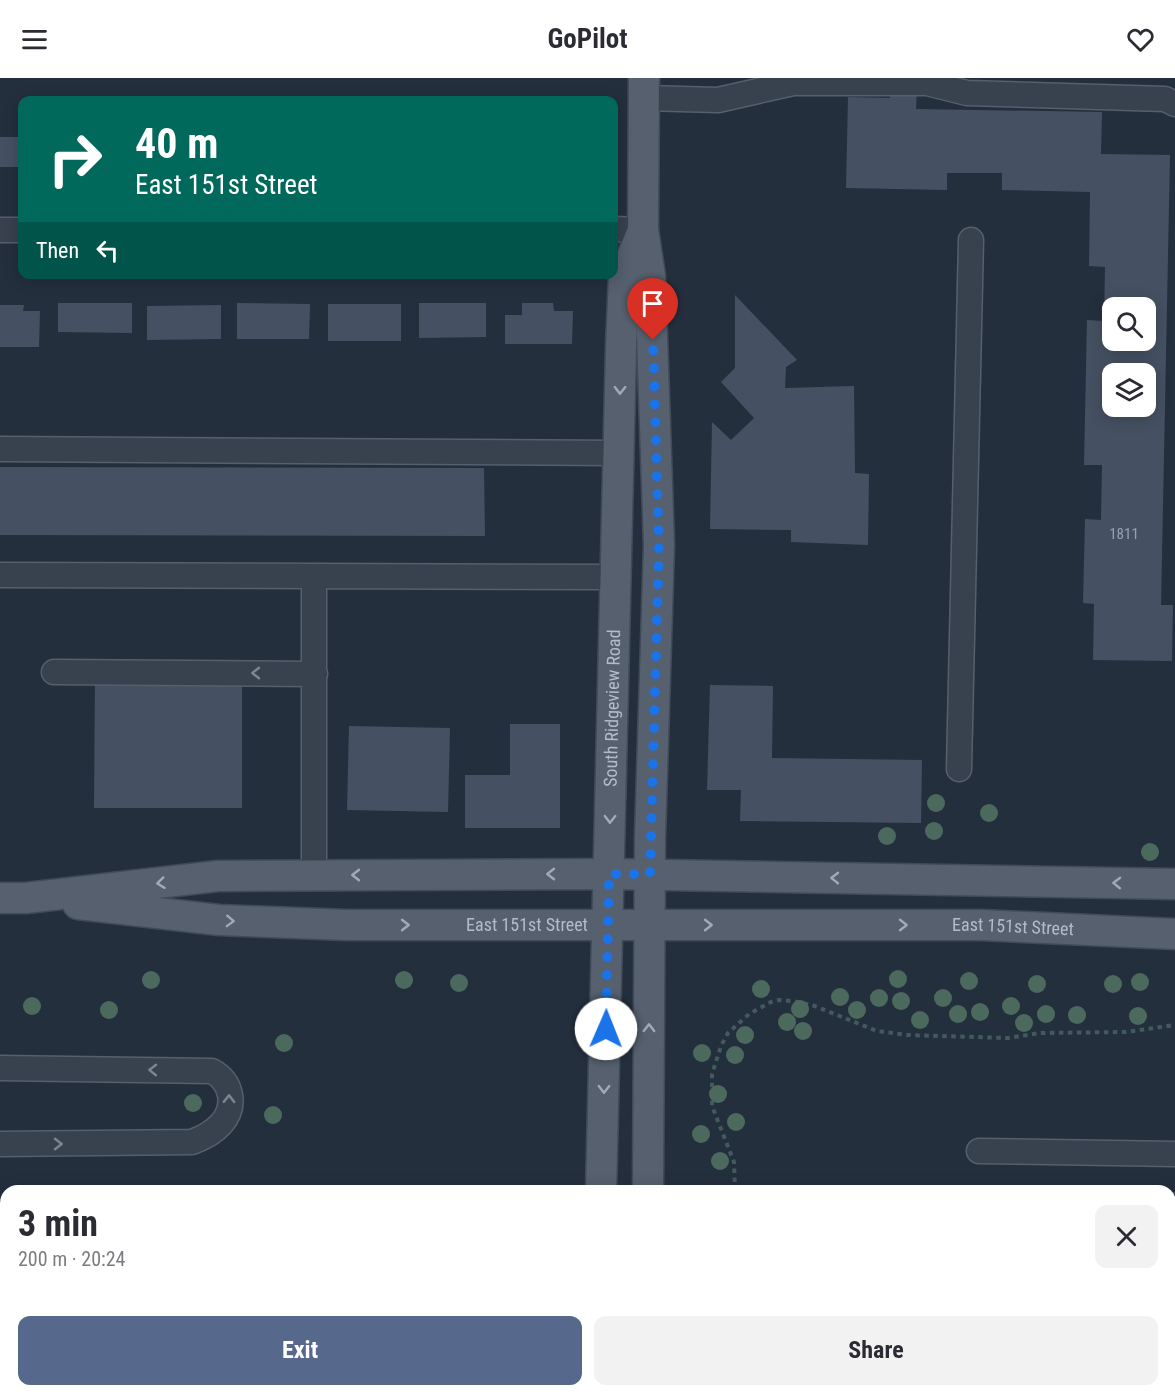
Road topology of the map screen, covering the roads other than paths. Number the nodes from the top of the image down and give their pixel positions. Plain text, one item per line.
1 (644, 88) edge
2 (1175, 104) edge
3 (618, 229) edge
4 (0, 230) edge
5 (18, 230) edge
6 (643, 230) junction
7 (971, 240) dead end
8 (0, 449) edge
9 (619, 453) junction
10 (0, 575) edge
11 (314, 576) junction
12 (616, 577) junction
13 (54, 672) dead end
14 (315, 674) junction
15 (959, 769) dead end
16 (609, 874) junction
17 (650, 874) junction
18 (314, 876) junction
19 (1175, 884) edge
20 (13, 898) edge
21 (1175, 915) edge
22 (608, 925) junction
23 (650, 925) junction
24 (1066, 929) junction
25 (1175, 934) edge
26 (0, 1068) edge
27 (0, 1144) edge
28 (979, 1151) dead end
29 (1175, 1154) edge
30 (601, 1185) edge
31 (648, 1185) edge

1 - 2 street
1 - 6 main road, South Ridgeview Road
3 - 6 street
4 - 5 street
6 -> 9 main road, South Ridgeview Road
6 - 17 main road, South Ridgeview Road
7 - 15 street
8 - 9 street
9 - 12 main road, South Ridgeview Road
10 - 11 street
11 - 12 street
11 - 14 street
12 -> 16 main road, South Ridgeview Road
14 -> 13 street
14 - 18 street
16 - 17 main road, East 151st Street
16 -> 18 main road, East 151st Street
16 - 22 main road, South Ridgeview Road
19 -> 17 main road, East 151st Street
17 - 23 main road, South Ridgeview Road
18 -> 20 main road, East 151st Street
20 -> 22 main road, East 151st Street
21 - 24 main road
22 - 23 main road, East 151st Street
22 -> 30 main road, South Ridgeview Road
23 -> 24 main road, East 151st Street
31 -> 23 main road, South Ridgeview Road
24 - 25 main road, East 151st Street
27 -> 26 street
28 - 29 street

